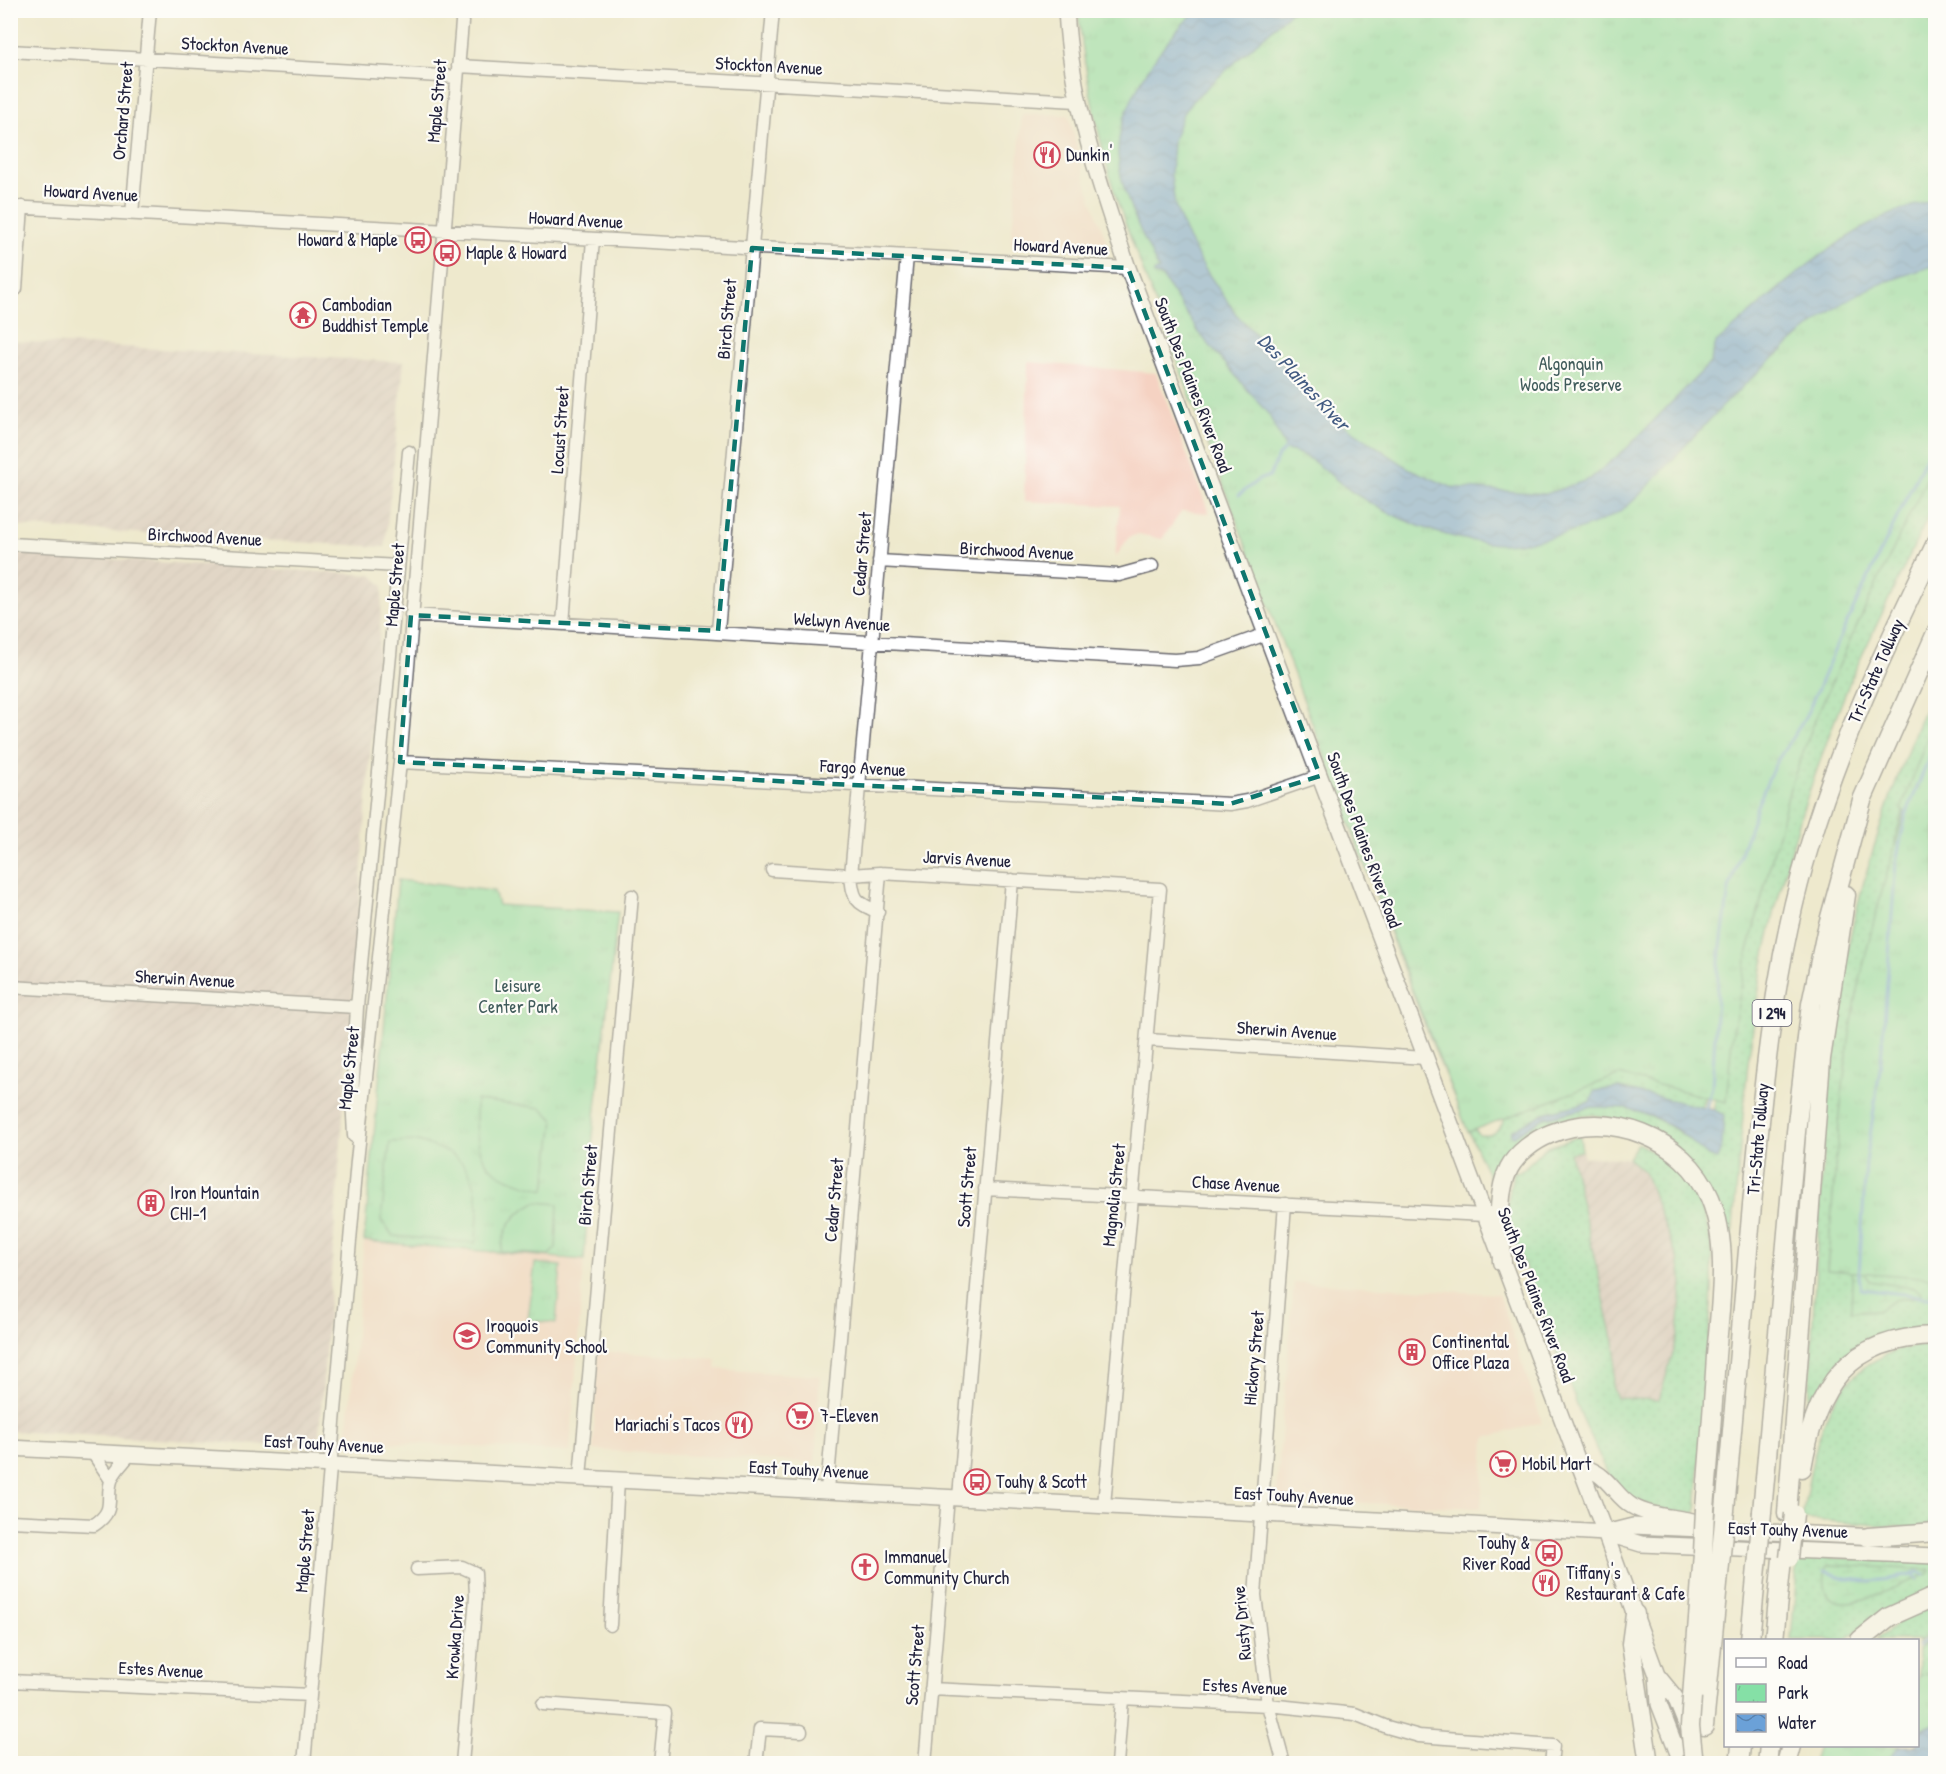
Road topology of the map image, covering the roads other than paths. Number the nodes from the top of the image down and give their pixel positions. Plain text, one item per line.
1 (150, 10) edge
2 (463, 10) edge
3 (773, 10) edge
4 (1066, 10) edge
5 (10, 51) edge
6 (145, 59) junction
7 (457, 72) junction
8 (767, 84) junction
9 (1077, 101) junction
10 (16, 207) edge
11 (132, 214) junction
12 (444, 231) junction
13 (593, 239) junction
14 (752, 248) junction
15 (907, 256) junction
16 (1128, 268) junction
17 (16, 289) dead end
18 (409, 452) dead end
19 (1935, 543) edge
20 (10, 544) edge
21 (879, 561) junction
22 (398, 566) junction
23 (1152, 566) dead end
24 (411, 615) junction
25 (563, 624) junction
26 (718, 631) junction
27 (1935, 633) edge
28 (1266, 634) junction
29 (872, 642) junction
30 (400, 762) junction
31 (1320, 776) junction
32 (858, 786) junction
33 (1851, 843) junction
34 (772, 870) dead end
35 (880, 873) junction
36 (851, 875) junction
37 (1012, 880) junction
38 (1160, 889) joint
39 (632, 896) dead end
40 (878, 912) junction
41 (10, 987) edge
42 (357, 1007) junction
43 (1148, 1040) junction
44 (1425, 1058) junction
45 (357, 1161) junction
46 (985, 1189) junction
47 (1131, 1196) junction
48 (1285, 1204) junction
49 (1484, 1215) junction
50 (1502, 1262) junction
51 (1935, 1336) edge
52 (10, 1448) edge
53 (93, 1453) junction
54 (130, 1454) junction
55 (331, 1464) junction
56 (1578, 1464) junction
57 (580, 1477) junction
58 (618, 1479) junction
59 (111, 1480) junction
60 (827, 1490) junction
61 (953, 1497) junction
62 (1104, 1505) junction
63 (1260, 1514) junction
64 (1791, 1514) junction
65 (10, 1521) edge
66 (1717, 1529) junction
67 (1935, 1532) edge
68 (1605, 1533) junction
69 (1868, 1537) junction
70 (1935, 1541) edge
71 (1712, 1554) junction
72 (1935, 1556) edge
73 (1786, 1558) junction
74 (417, 1569) dead end
75 (1935, 1596) edge
76 (1635, 1614) junction
77 (610, 1625) dead end
78 (1750, 1639) edge
79 (1774, 1639) edge
80 (1781, 1639) edge
81 (1862, 1639) edge
82 (1658, 1675) junction
83 (10, 1681) edge
84 (931, 1689) junction
85 (310, 1695) junction
86 (1122, 1699) junction
87 (543, 1704) dead end
88 (1268, 1705) junction
89 (801, 1731) dead end
90 (1740, 1747) edge
91 (1769, 1747) edge
92 (1791, 1747) edge
93 (304, 1764) edge
94 (462, 1764) edge
95 (660, 1764) edge
96 (756, 1764) edge
97 (924, 1764) edge
98 (1117, 1764) edge
99 (1284, 1764) edge
100 (1551, 1764) edge
101 (1649, 1764) edge
102 (1682, 1764) edge
103 (1694, 1764) edge
104 (1700, 1764) edge
105 (1739, 1764) edge
106 (1767, 1764) edge
107 (1786, 1764) edge

1 - 6 street, Orchard Street
2 - 7 street, Maple Street
3 - 8 street, Birch Street
4 - 9 main road, South Des Plaines River Road
5 - 6 street, Stockton Avenue
6 - 7 street, Stockton Avenue
6 - 11 street, Orchard Street
7 - 8 street, Stockton Avenue
7 - 12 street, Maple Street
8 - 9 street, Stockton Avenue
8 - 14 street, Birch Street
9 - 16 main road, South Des Plaines River Road
10 - 11 street, Howard Avenue
10 - 17 street, Howard Avenue
11 - 12 street, Howard Avenue
12 - 13 street, Howard Avenue
12 - 24 street, Maple Street
13 - 14 street, Howard Avenue
13 - 25 street, Locust Street
14 - 15 street, Howard Avenue
14 - 26 street, Birch Street
15 - 16 street, Howard Avenue
15 - 21 street, Cedar Street
16 - 28 main road, South Des Plaines River Road
18 - 22 street, Maple Street
19 - 71 highway, Tri-State Tollway / I 294, bridge
20 - 22 street, Birchwood Avenue
21 - 23 street, Birchwood Avenue
21 - 29 street, Cedar Street
22 - 42 street, Maple Street
24 - 25 street, Welwyn Avenue
24 - 30 street, Maple Street
25 - 26 street, Welwyn Avenue
26 - 29 street, Welwyn Avenue
27 - 33 highway, Tri-State Tollway / I 294
28 - 29 street, Welwyn Avenue
28 - 31 main road, South Des Plaines River Road
29 - 32 street, Cedar Street
30 - 32 street, Fargo Avenue
30 - 45 street, Maple Street
31 - 32 street, Fargo Avenue
31 - 44 main road, South Des Plaines River Road
32 - 36 street, Cedar Street
33 - 64 highway
33 - 78 highway, Tri-State Tollway / I 294, bridge
34 - 36 street, Jarvis Avenue
35 - 36 street, Jarvis Avenue
35 - 37 street, Jarvis Avenue
35 - 40 street, Cedar Street
36 - 40 street, Cedar Street
37 - 38 street, Jarvis Avenue
37 - 46 street, Scott Street
38 - 43 street, Magnolia Street
39 - 57 street, Birch Street
40 - 60 street, Cedar Street
41 - 42 street, Sherwin Avenue
42 - 45 street, Maple Street
43 - 44 street, Sherwin Avenue
43 - 47 street, Magnolia Street
44 - 49 main road, South Des Plaines River Road
45 - 55 street, Maple Street
46 - 47 street, Chase Avenue
46 - 61 street, Scott Street
47 - 48 street, Chase Avenue
47 - 62 street, Magnolia Street
48 - 49 street, Chase Avenue
48 - 63 street, Hickory Street
49 - 50 main road, South Des Plaines River Road
50 - 56 main road, South Des Plaines River Road
50 - 71 highway, bridge
51 - 64 highway
52 - 53 main road, East Touhy Avenue
53 - 54 main road, East Touhy Avenue
53 - 59 street
54 - 55 main road, East Touhy Avenue
54 - 59 street
55 - 57 main road, East Touhy Avenue
55 - 85 street, Maple Street
56 - 66 main road
56 - 68 main road, South Des Plaines River Road
57 - 58 main road, East Touhy Avenue
58 - 60 main road, East Touhy Avenue
58 - 77 street
59 - 65 street
60 - 61 main road, East Touhy Avenue
61 - 62 main road, East Touhy Avenue
61 - 84 street, Scott Street
62 - 63 main road, East Touhy Avenue
63 - 68 main road, East Touhy Avenue
63 - 88 street, Rusty Drive
64 - 73 highway
66 - 68 main road, East Touhy Avenue
66 - 69 main road, East Touhy Avenue
67 - 69 highway
68 - 72 main road, East Touhy Avenue
68 - 76 main road, South Des Plaines River Road
69 - 70 main road, East Touhy Avenue
71 - 103 highway, bridge
71 - 104 highway, Tri-State Tollway / I 294
73 - 79 highway
73 - 80 highway
74 - 94 street, Krowka Drive
75 - 81 highway
76 - 82 main road, South Des Plaines River Road
76 - 101 highway
82 - 102 main road, South Des Plaines River Road
82 - 104 main road, South Des Plaines River Road
83 - 85 street, Estes Avenue
84 - 86 street, Estes Avenue
84 - 97 street, Scott Street
85 - 93 street, Maple Street
86 - 88 street, Estes Avenue
86 - 98 street
87 - 95 street
88 - 99 street, Rusty Drive
88 - 100 street, Estes Avenue
89 - 96 street
90 - 105 highway
91 - 106 highway
92 - 107 highway

